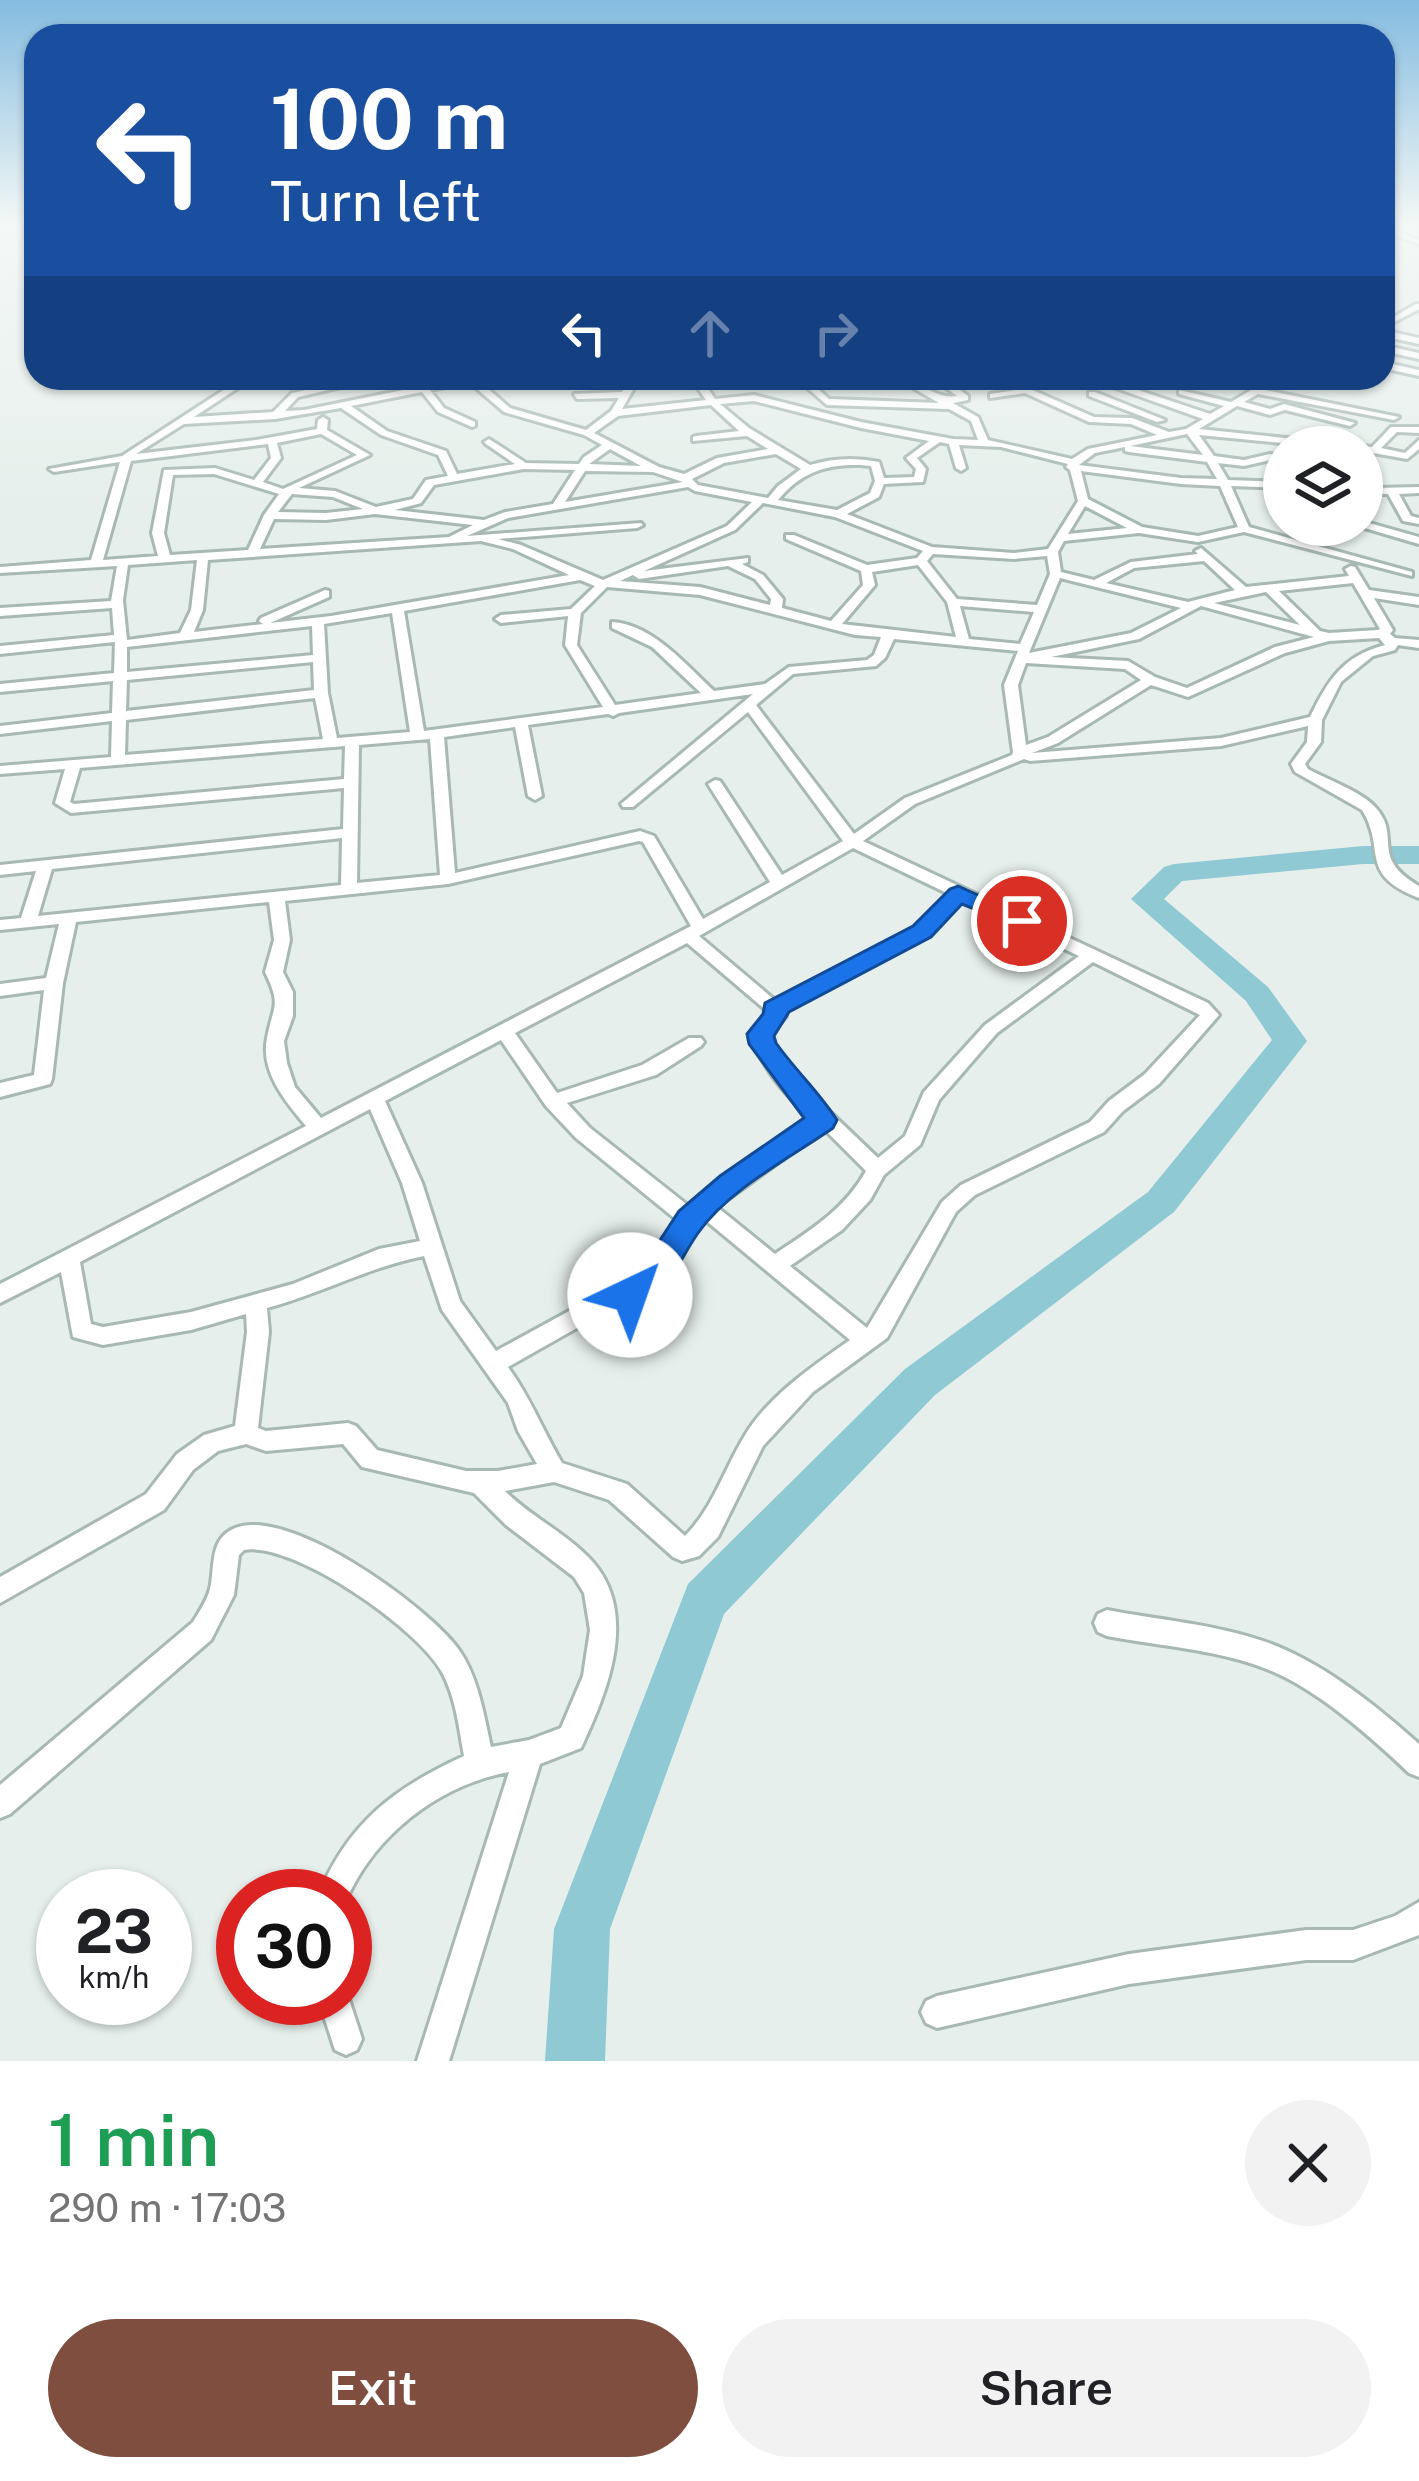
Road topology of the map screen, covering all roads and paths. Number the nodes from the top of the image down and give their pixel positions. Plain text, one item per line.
1 (229, 390) edge
2 (308, 390) edge
3 (315, 390) edge
4 (430, 390) edge
5 (485, 390) edge
6 (537, 390) edge
7 (629, 390) edge
8 (704, 390) edge
9 (814, 390) edge
10 (924, 390) edge
11 (954, 390) edge
12 (1104, 390) edge
13 (1127, 390) edge
14 (1258, 390) joint
15 (426, 391) junction
16 (1024, 391) joint
17 (305, 392) junction
18 (1183, 392) dead end
19 (542, 395) dead end
20 (626, 395) junction
21 (577, 396) dead end
22 (993, 396) dead end
23 (711, 401) junction
24 (950, 404) junction
25 (1055, 404) junction
26 (1234, 404) junction
27 (344, 406) junction
28 (1022, 409) dead end
29 (323, 410) junction
30 (615, 413) junction
31 (274, 416) junction
32 (1394, 417) dead end
33 (1211, 418) junction
34 (181, 421) junction
35 (1351, 423) dead end
36 (472, 424) dead end
37 (1419, 430) edge
38 (322, 431) junction
39 (1187, 432) junction
40 (587, 433) junction
41 (746, 434) junction
42 (1167, 436) junction
43 (1383, 436) edge
44 (696, 439) dead end
45 (938, 439) junction
46 (1263, 439) edge
47 (272, 442) junction
48 (489, 442) dead end
49 (953, 442) junction
50 (984, 442) junction
51 (1419, 443) edge
52 (1001, 445) junction
53 (609, 446) junction
54 (1111, 446) junction
55 (192, 448) junction
56 (774, 451) junction
57 (1092, 451) junction
58 (1383, 452) edge
59 (127, 456) junction
60 (1263, 459) edge
61 (1209, 460) junction
62 (1072, 465) junction
63 (524, 466) junction
64 (807, 468) junction
65 (961, 468) dead end
66 (54, 469) dead end
67 (186, 469) junction
68 (655, 469) junction
69 (582, 470) junction
70 (453, 476) junction
71 (686, 481) junction
72 (880, 481) junction
73 (1220, 482) junction
74 (1263, 484) edge
75 (255, 485) junction
76 (1419, 490) edge
77 (285, 491) junction
78 (1383, 491) edge
79 (1392, 491) junction
80 (766, 500) junction
81 (1083, 501) junction
82 (557, 505) junction
83 (420, 507) junction
84 (377, 511) junction
85 (838, 514) junction
86 (269, 515) junction
87 (1419, 521) edge
88 (480, 522) junction
89 (637, 525) dead end
90 (1139, 530) junction
91 (1244, 530) junction
92 (1383, 530) edge
93 (454, 537) junction
94 (790, 537) dead end
95 (429, 538) junction
96 (481, 538) junction
97 (1064, 538) junction
98 (1190, 538) junction
99 (1419, 541) edge
100 (253, 552) junction
101 (1052, 552) junction
102 (202, 556) junction
103 (926, 556) junction
104 (1346, 556) junction
105 (1207, 557) junction
106 (165, 559) junction
107 (123, 562) junction
108 (96, 564) junction
109 (706, 566) junction
110 (866, 569) junction
111 (0, 570) edge
112 (1056, 574) junction
113 (1408, 574) dead end
114 (582, 576) junction
115 (1358, 579) junction
116 (610, 581) junction
117 (1096, 583) junction
118 (1270, 588) junction
119 (700, 591) junction
120 (1243, 591) junction
121 (1364, 593) junction
122 (325, 594) dead end
123 (1419, 601) edge
124 (953, 602) junction
125 (117, 604) junction
126 (1201, 605) junction
127 (776, 608) junction
128 (1043, 608) junction
129 (398, 609) junction
130 (575, 611) junction
131 (0, 612) edge
132 (501, 619) dead end
133 (318, 621) junction
134 (616, 625) dead end
135 (834, 626) junction
136 (238, 631) junction
137 (890, 634) junction
138 (1322, 636) junction
139 (185, 637) junction
140 (1386, 637) junction
141 (121, 641) junction
142 (963, 641) junction
143 (1419, 644) edge
144 (0, 650) edge
145 (1023, 653) junction
146 (319, 658) junction
147 (119, 678) junction
148 (1150, 680) junction
149 (0, 688) edge
150 (768, 688) junction
151 (321, 693) junction
152 (710, 695) junction
153 (751, 706) junction
154 (613, 712) junction
155 (117, 717) junction
156 (1316, 720) junction
157 (521, 723) junction
158 (0, 730) edge
159 (437, 734) junction
160 (418, 736) junction
161 (352, 739) junction
162 (331, 740) junction
163 (1019, 755) junction
164 (118, 760) junction
165 (74, 764) junction
166 (0, 770) edge
167 (351, 783) junction
168 (715, 784) dead end
169 (535, 796) dead end
170 (628, 804) dead end
171 (350, 833) junction
172 (852, 842) junction
173 (44, 866) junction
174 (0, 870) edge
175 (448, 879) junction
176 (780, 884) junction
177 (349, 891) junction
178 (1419, 893) edge
179 (958, 894) junction
180 (277, 899) junction
181 (68, 919) junction
182 (28, 922) junction
183 (0, 925) edge
184 (694, 931) junction
185 (1093, 954) junction
186 (54, 983) junction
187 (0, 990) edge
188 (775, 1009) junction
189 (505, 1032) junction
190 (695, 1042) dead end
191 (0, 1090) edge
192 (374, 1097) junction
193 (553, 1101) junction
194 (823, 1120) junction
195 (319, 1128) junction
196 (877, 1170) junction
197 (697, 1214) junction
198 (434, 1246) junction
199 (69, 1258) junction
200 (775, 1265) junction
201 (0, 1294) edge
202 (256, 1303) junction
203 (868, 1342) junction
204 (493, 1364) junction
205 (246, 1433) junction
206 (554, 1471) junction
207 (482, 1484) junction
208 (6, 1582) edge
209 (1107, 1624) dead end
210 (530, 1754) junction
211 (480, 1763) junction
212 (1419, 1763) edge
213 (0, 1804) edge
214 (351, 1869) edge
215 (1419, 1917) edge
216 (938, 2012) dead end
217 (342, 2025) edge
218 (346, 2039) dead end
219 (434, 2061) edge

1 - 34 street
2 - 17 street
3 - 17 street
4 - 15 street
5 - 40 street
6 - 19 street
7 - 20 street
8 - 23 street
9 - 24 street
10 - 24 street
11 - 24 street
12 - 39 street
13 - 33 street
14 - 26 street
14 - 32 street
15 - 27 street
15 - 36 street
16 - 22 street
16 - 25 street
17 - 31 street
18 - 26 street
20 - 21 street
20 - 30 street
23 - 30 street
23 - 41 street
23 - 45 street
24 - 50 street
25 - 28 street
25 - 42 street
26 - 33 street
26 - 35 street
27 - 29 street
27 - 70 street
29 - 31 street
29 - 38 street
30 - 40 street
31 - 34 street
33 - 39 street
34 - 59 street
37 - 43 street
38 - 47 street
38 - 77 street
39 - 42 street
39 - 46 street
39 - 61 street
40 - 53 street
41 - 44 street
41 - 56 street
42 - 54 street
45 - 49 street
45 - 72 street
47 - 55 street
47 - 75 street
48 - 63 street
49 - 50 street
49 - 65 street
50 - 52 street
51 - 58 street
52 - 57 street
52 - 62 street
53 - 68 street
53 - 69 street
54 - 57 street
54 - 61 street
55 - 59 street
55 - 67 street
56 - 64 street
56 - 71 street
57 - 62 street
59 - 66 street
59 - 108 street
60 - 61 street
61 - 73 street
62 - 73 street
62 - 81 street
63 - 69 street
63 - 70 street
64 - 72 street
64 - 80 street
67 - 75 street
67 - 106 street
68 - 69 street
68 - 71 street
69 - 82 street
70 - 83 street
71 - 80 street
71 - 82 street
72 - 85 street
73 - 74 street
73 - 91 street
75 - 77 street
76 - 79 street
77 - 84 street
77 - 86 street
78 - 79 street
79 - 87 street
80 - 85 street
80 - 116 street
81 - 90 street
81 - 97 street
82 - 88 street
83 - 84 street
83 - 88 street
83 - 95 street
84 - 86 street
85 - 103 street
86 - 100 street
88 - 93 street
89 - 96 street
90 - 97 street
90 - 98 street
91 - 98 street
91 - 104 street
92 - 99 street
93 - 95 street
93 - 96 street
94 - 110 street
95 - 100 street
96 - 114 street
97 - 101 street
98 - 105 street
100 - 102 street
101 - 103 street
101 - 112 street
102 - 106 street
102 - 139 street
103 - 110 street
103 - 124 street
104 - 113 street
104 - 115 street
105 - 117 street
105 - 120 street
106 - 107 street
107 - 108 street
107 - 125 street
108 - 111 street
109 - 116 street
109 - 119 street
109 - 127 street
110 - 135 street
112 - 117 street
112 - 128 street
114 - 116 street
114 - 129 street
115 - 118 street
115 - 121 street
116 - 119 street
116 - 130 street
117 - 126 street
118 - 120 street
118 - 138 street
119 - 127 street
120 - 126 street
121 - 123 street
121 - 140 street
122 - 136 street
124 - 128 street
124 - 142 street
125 - 131 street
125 - 141 street
126 - 138 street
126 - 145 street
127 - 135 street
128 - 145 street
129 - 133 street
129 - 160 street
130 - 132 street
130 - 154 street
133 - 136 street
133 - 146 street
134 - 152 street
135 - 137 street
136 - 139 street
137 - 142 street
137 - 150 street
138 - 140 street
138 - 148 street
139 - 141 street
140 - 143 street
140 - 156 street
141 - 144 street
141 - 147 street
142 - 145 street
145 - 148 street
145 - 163 street
146 - 147 street
146 - 151 street
147 - 149 street
147 - 155 street
148 - 163 street
150 - 152 street
150 - 153 street
151 - 155 street
151 - 162 street
152 - 154 street
153 - 170 street
153 - 172 street
154 - 157 street
155 - 158 street
155 - 164 street
156 - 163 street
156 - 178 street
157 - 159 street
157 - 169 street
159 - 160 street
159 - 175 street
160 - 161 street
161 - 162 street
161 - 167 street
162 - 164 street
163 - 172 street
164 - 165 street
165 - 166 street
165 - 167 street
167 - 171 street
168 - 176 street
171 - 173 street
171 - 177 street
172 - 176 street
172 - 179 street
173 - 174 street
173 - 182 street
175 - 177 street
175 - 184 street
176 - 184 street
177 - 180 street
179 - 185 street
179 - 188 street
180 - 181 street
180 - 195 street
181 - 182 street
181 - 186 street
182 - 183 street
184 - 188 street
184 - 189 street
185 - 196 street
185 - 203 street
186 - 187 street
186 - 191 street
188 - 194 street
189 - 192 street
189 - 193 street
190 - 193 street
192 - 195 street
192 - 198 street
193 - 197 street
194 - 196 street
194 - 197 street
195 - 199 street
196 - 200 street
197 - 200 street
197 - 204 street
198 - 202 street
198 - 204 street
199 - 201 street
199 - 202 street
200 - 203 street
202 - 205 street
203 - 206 street
204 - 206 street
205 - 207 street
205 - 208 street
206 - 207 street
207 - 210 street
209 - 212 street
210 - 211 street
210 - 219 street
211 - 213 street
211 - 214 street
215 - 216 street
217 - 218 street

